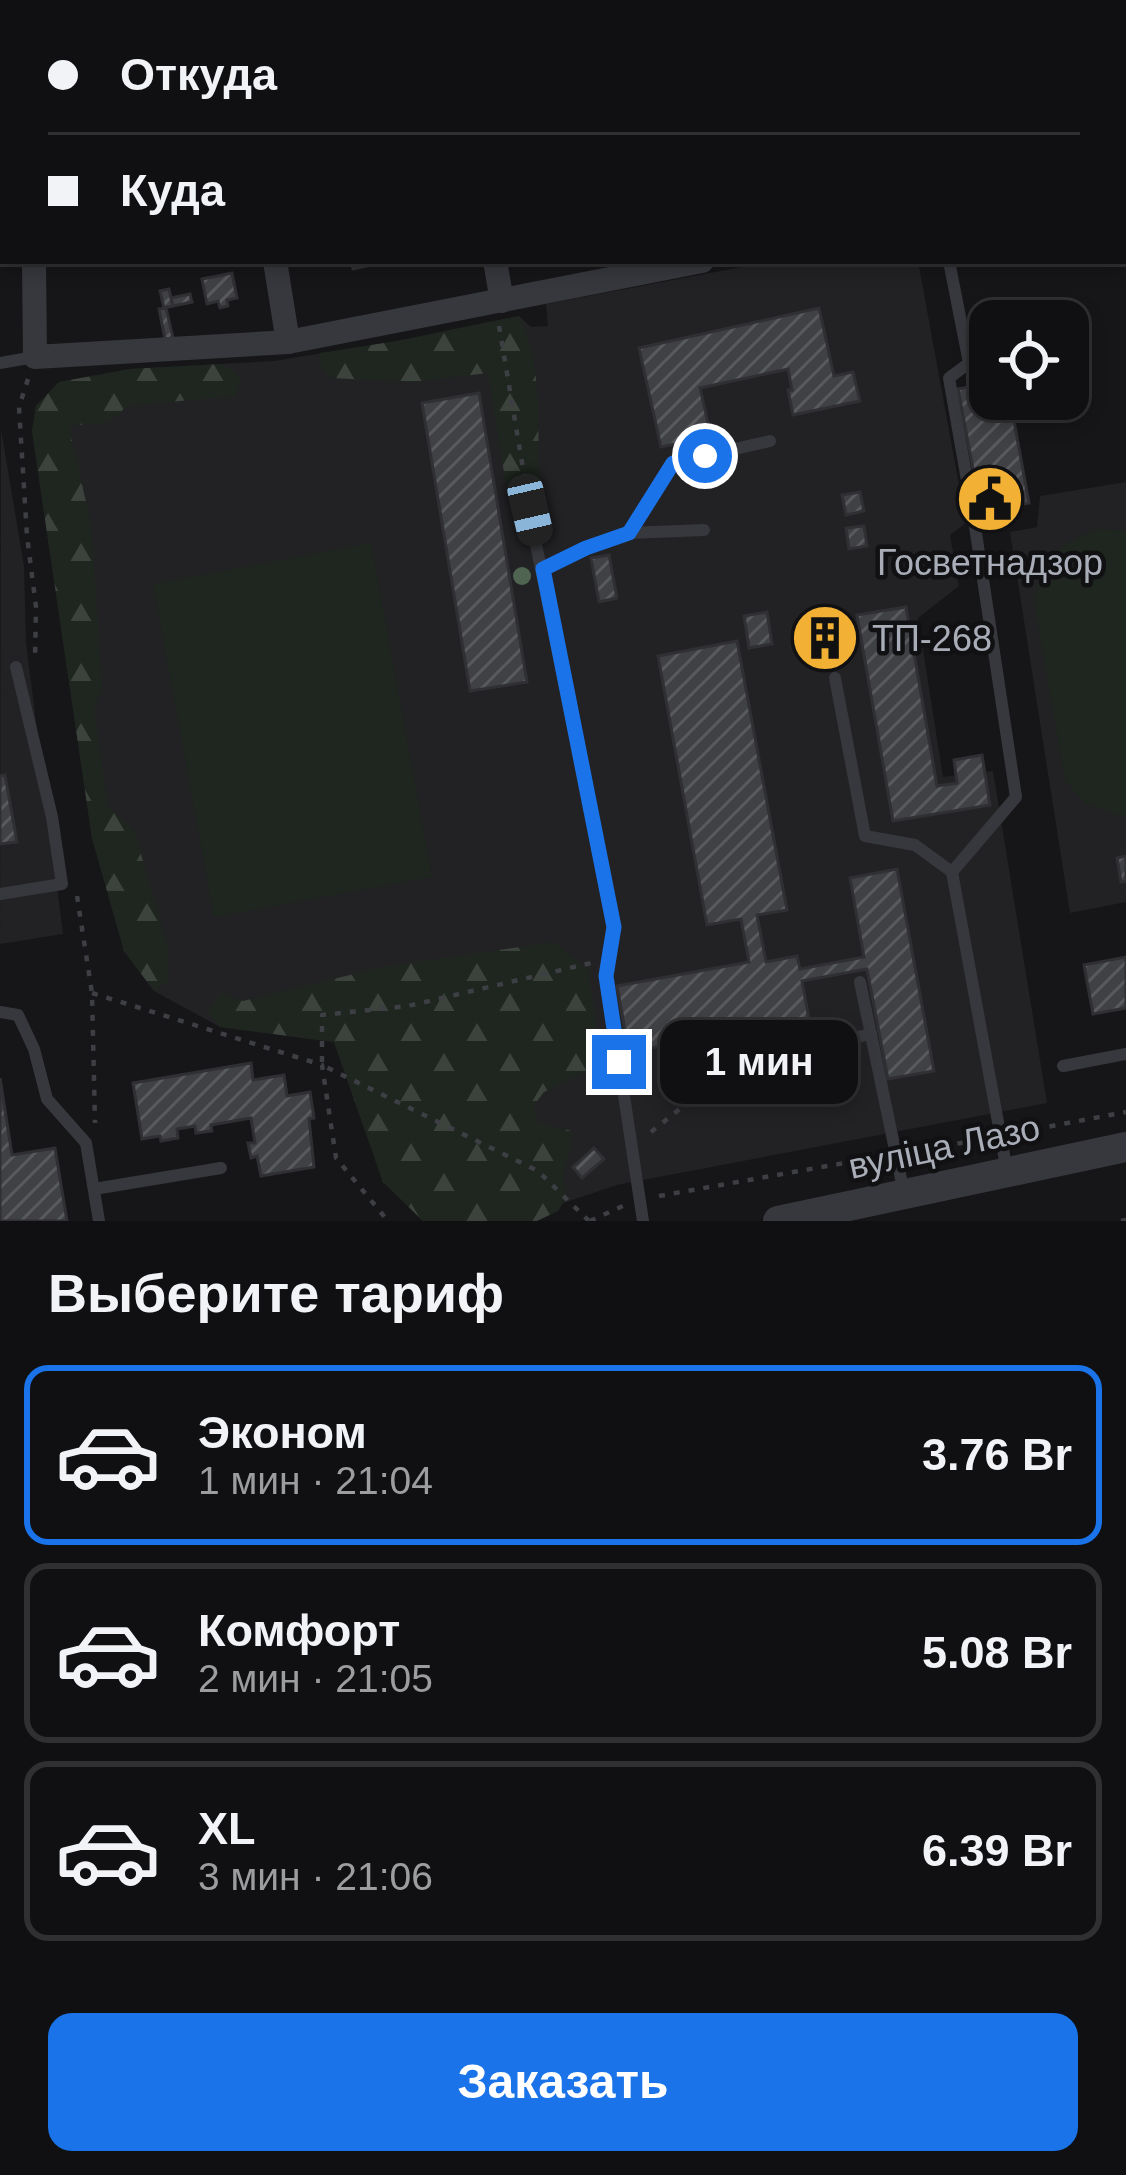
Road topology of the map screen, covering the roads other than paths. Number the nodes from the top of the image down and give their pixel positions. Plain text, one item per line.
1 (34, 264) edge
2 (275, 264) edge
3 (495, 264) edge
4 (688, 264) edge
5 (950, 264) edge
6 (497, 302) junction
7 (288, 342) junction
8 (34, 357) junction
9 (0, 363) edge
10 (770, 441) dead end
11 (530, 510) road end
12 (704, 530) dead end
13 (629, 533) junction
14 (543, 569) junction
15 (16, 667) dead end
16 (835, 677) dead end
17 (952, 872) junction
18 (0, 894) edge
19 (860, 982) dead end
20 (0, 1012) edge
21 (871, 1034) junction
22 (1126, 1054) edge
23 (738, 1063) road end
24 (1063, 1066) dead end
25 (1126, 1148) edge
26 (221, 1168) dead end
27 (1007, 1172) junction
28 (94, 1189) junction
29 (904, 1194) junction
30 (99, 1221) edge
31 (643, 1221) edge
32 (778, 1221) edge

1 - 8 street
2 - 7 street
3 - 6 street
4 - 6 street
5 - 17 lane
6 - 7 street
7 - 8 street
8 - 9 lane
10 - 13 lane
11 - 14 lane
12 - 13 lane
13 - 14 lane
14 - 31 lane
15 - 18 lane
16 - 17 lane
17 - 27 lane
19 - 21 lane
20 - 28 lane
21 - 23 lane
21 - 29 lane
22 - 24 lane
25 - 27 street, вуліца Лазо
26 - 28 lane
27 - 29 street, вуліца Лазо
28 - 30 lane
29 - 32 street, вуліца Лазо

